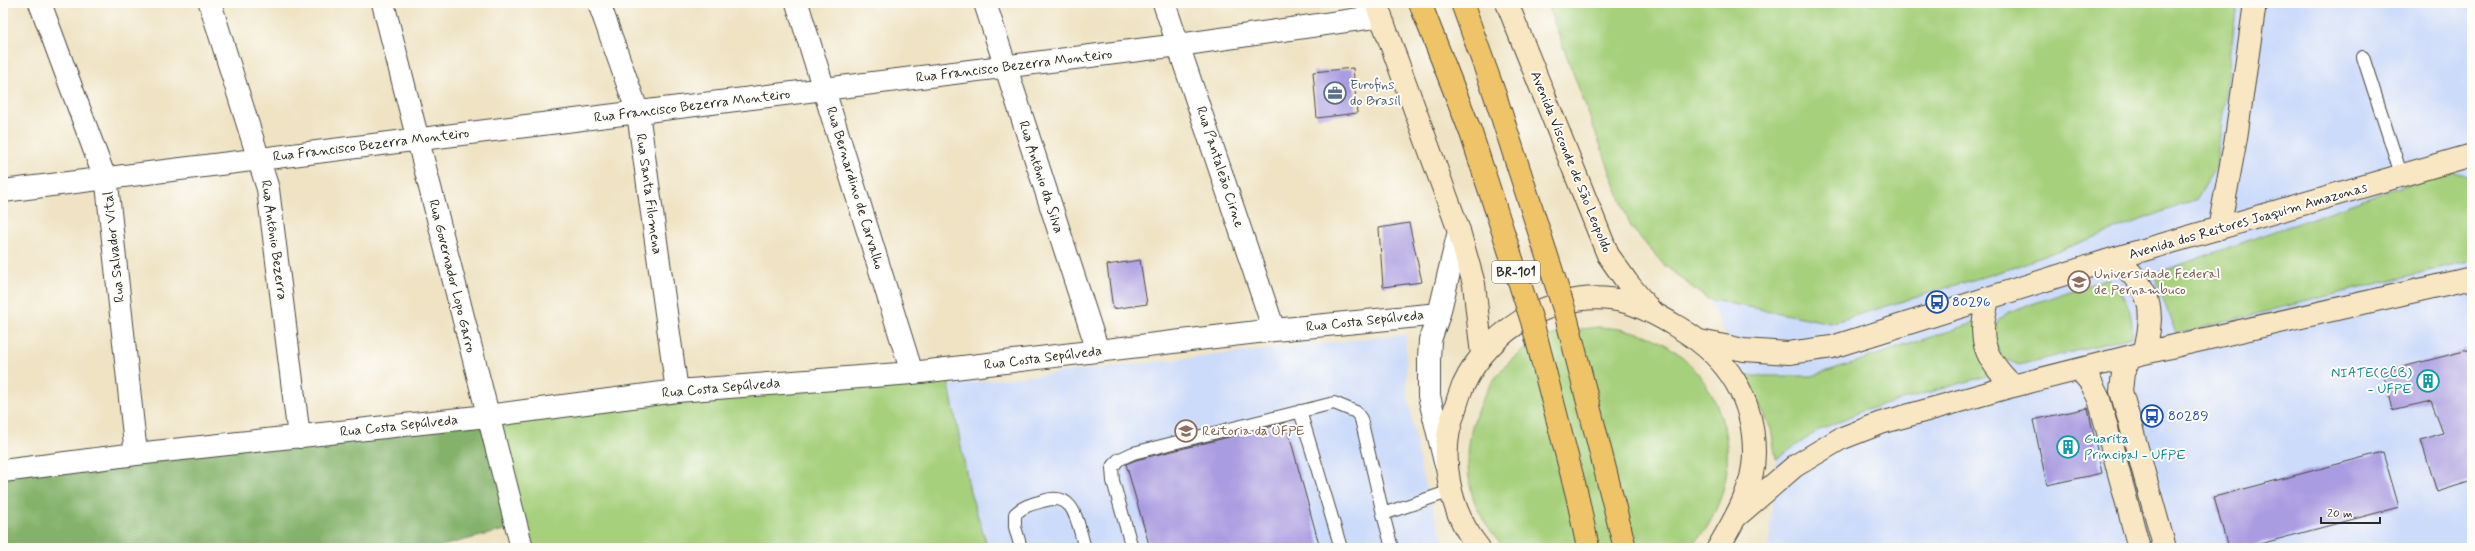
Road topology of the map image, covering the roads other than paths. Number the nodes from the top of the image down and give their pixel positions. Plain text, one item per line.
1 (40, 3) edge
2 (210, 3) edge
3 (383, 3) edge
4 (600, 3) edge
5 (797, 3) edge
6 (985, 3) edge
7 (1164, 3) edge
8 (1420, 3) edge
9 (1462, 3) edge
10 (1507, 3) edge
11 (2255, 3) edge
12 (1378, 9) edge
13 (1179, 45) junction
14 (2363, 57) dead end
15 (1005, 67) junction
16 (825, 88) junction
17 (638, 113) junction
18 (417, 138) junction
19 (258, 159) junction
20 (2467, 159) edge
21 (104, 177) junction
22 (2402, 177) junction
23 (3, 191) edge
24 (2219, 229) junction
25 (1459, 231) junction
26 (2116, 258) junction
27 (2472, 278) edge
28 (1989, 298) junction
29 (1651, 311) junction
30 (1439, 314) junction
31 (1274, 330) junction
32 (1700, 341) junction
33 (1098, 351) junction
34 (1482, 355) junction
35 (2137, 355) junction
36 (2080, 370) junction
37 (912, 373) junction
38 (2013, 386) junction
39 (677, 391) junction
40 (1300, 411) junction
41 (487, 416) junction
42 (299, 437) junction
43 (136, 454) junction
44 (3, 471) edge
45 (1449, 482) junction
46 (1383, 514) junction
47 (1737, 516) junction
48 (522, 548) edge
49 (1021, 548) edge
50 (1085, 548) edge
51 (1132, 548) edge
52 (1341, 548) edge
53 (1392, 548) edge
54 (1479, 548) edge
55 (1588, 548) edge
56 (1625, 548) edge
57 (1718, 548) edge
58 (2139, 548) edge
59 (2165, 548) edge

1 - 21 street, Rua Salvador Vital
2 - 19 street, Rua Antônio Bezerra
3 - 18 street, Rua Governador Lopo Garro
4 - 17 street, Rua Santa Filomena
5 - 16 street, Rua Bernardino de Carvalho
6 - 15 street, Rua Antônio da Silva
7 - 13 street, Rua Pantaleão Cirne
8 - 55 highway, BR-101, bridge
9 - 56 highway, BR-101, bridge
10 - 29 street, Avenida Visconde de São Leopoldo
11 - 24 street
12 - 13 street, Rua Francisco Bezerra Monteiro
12 - 25 street
13 - 15 street, Rua Francisco Bezerra Monteiro
13 - 31 street, Rua Pantaleão Cirne
14 - 22 lane
15 - 16 street, Rua Francisco Bezerra Monteiro
15 - 33 street, Rua Antônio da Silva
16 - 17 street, Rua Francisco Bezerra Monteiro
16 - 37 street, Rua Bernardino de Carvalho
17 - 18 street, Rua Francisco Bezerra Monteiro
17 - 39 street, Rua Santa Filomena
18 - 19 street, Rua Francisco Bezerra Monteiro
18 - 41 street, Rua Governador Lopo Garro
19 - 21 street, Rua Francisco Bezerra Monteiro
19 - 42 street, Rua Antônio Bezerra
20 - 22 street, Avenida dos Reitores Joaquim Amazonas
21 - 23 street, Rua Francisco Bezerra Monteiro
21 - 43 street, Rua Salvador Vital
22 - 24 street, Avenida dos Reitores Joaquim Amazonas
24 - 26 street, Avenida dos Reitores Joaquim Amazonas
25 - 30 street
25 - 34 street
26 - 28 street, Avenida dos Reitores Joaquim Amazonas
26 - 35 street
27 - 35 street
28 - 32 street, Avenida dos Reitores Joaquim Amazonas
28 - 38 street
29 - 32 street
29 - 34 street
30 - 31 street, Rua Costa Sepúlveda
30 - 45 street
31 - 33 street, Rua Costa Sepúlveda
32 - 47 street
33 - 37 street, Rua Costa Sepúlveda
34 - 45 street
35 - 36 street
35 - 59 street
36 - 38 street
36 - 58 street
37 - 39 street, Rua Costa Sepúlveda
38 - 47 street
39 - 41 street, Rua Costa Sepúlveda
40 - 46 lane
40 - 51 lane
40 - 52 lane
41 - 42 street, Rua Costa Sepúlveda
41 - 48 street, Rua Governador Lopo Garro
42 - 43 street, Rua Costa Sepúlveda
43 - 44 street, Rua Costa Sepúlveda
45 - 46 lane
45 - 54 street
46 - 53 lane
47 - 57 street
49 - 50 lane

